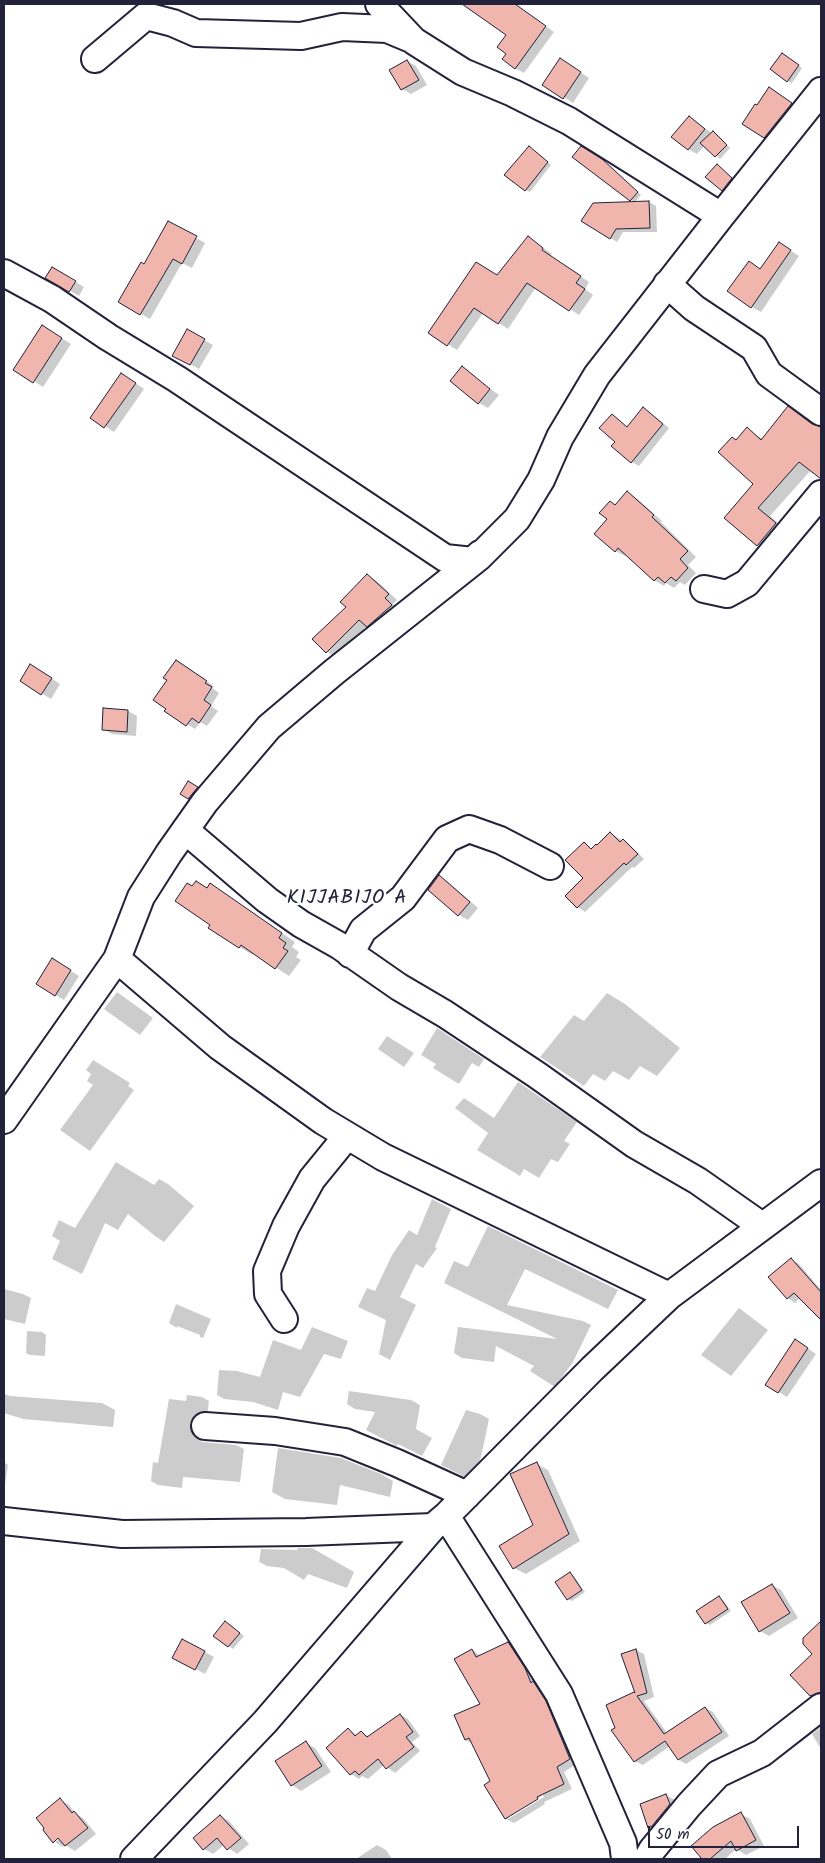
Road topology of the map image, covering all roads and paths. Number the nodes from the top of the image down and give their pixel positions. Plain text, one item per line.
1 (379, 4) edge
2 (414, 41) junction
3 (95, 59) dead end
4 (821, 91) edge
5 (721, 216) junction
6 (4, 273) edge
7 (667, 284) junction
8 (821, 412) edge
9 (821, 494) edge
10 (517, 519) junction
11 (704, 589) dead end
12 (185, 830) junction
13 (550, 866) dead end
14 (350, 954) junction
15 (117, 959) junction
16 (4, 1120) edge
17 (347, 1136) junction
18 (821, 1183) edge
19 (762, 1226) junction
20 (669, 1296) junction
21 (284, 1319) dead end
22 (205, 1426) dead end
23 (467, 1495) junction
24 (4, 1521) edge
25 (440, 1522) junction
26 (821, 1707) edge
27 (134, 1859) edge
28 (625, 1859) edge
29 (648, 1859) edge

1 - 2 street
2 - 3 street
2 - 5 street
4 - 5 street
5 - 7 street
6 - 10 street
7 - 8 street
7 - 10 street
9 - 11 street
10 - 12 street
12 - 14 street
12 - 15 street
13 - 14 street
14 - 19 street
15 - 16 street
15 - 17 street
17 - 20 street
17 - 21 street
18 - 19 street
19 - 20 street
20 - 23 street
22 - 23 street
23 - 25 street
24 - 25 street
25 - 27 street
25 - 28 street
26 - 29 street

